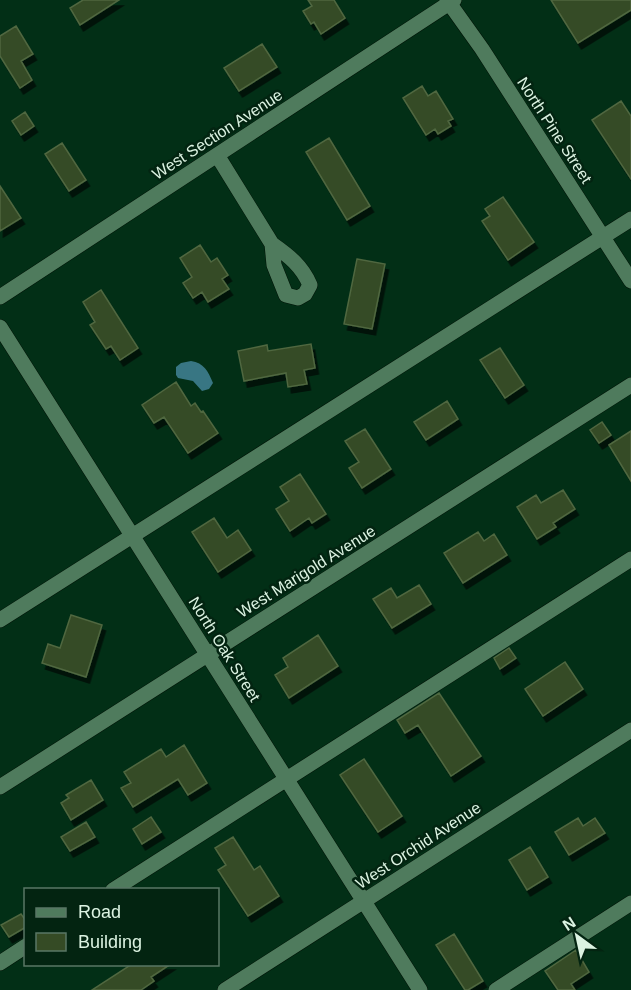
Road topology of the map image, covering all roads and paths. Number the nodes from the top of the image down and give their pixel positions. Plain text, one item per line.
1 (450, 1) edge
2 (217, 155) junction
3 (631, 219) edge
4 (603, 237) junction
5 (272, 244) dead end
6 (631, 281) edge
7 (0, 297) edge
8 (0, 327) edge
9 (631, 385) edge
10 (132, 537) junction
11 (631, 559) edge
12 (0, 620) edge
13 (207, 655) junction
14 (631, 730) edge
15 (285, 778) junction
16 (0, 787) edge
17 (116, 888) edge
18 (363, 901) junction
19 (631, 903) edge
20 (24, 947) edge
21 (0, 963) edge
22 (225, 990) edge
23 (420, 990) edge
24 (496, 990) edge

1 - 2 street, West Section Avenue
1 - 4 street, North Pine Street
2 - 5 street
2 - 7 street, West Section Avenue
3 - 4 street
4 - 6 street, North Pine Street
4 - 10 street
8 - 10 street, North Oak Street
9 - 13 street, West Marigold Avenue
10 - 12 street
10 - 13 street, North Oak Street
11 - 15 street
13 - 15 street, North Oak Street
13 - 16 street, West Marigold Avenue
14 - 18 street, West Orchid Avenue
15 - 17 street
15 - 18 street, North Oak Street
18 - 22 street, West Orchid Avenue
18 - 23 street, North Oak Street
19 - 24 street
20 - 21 street

